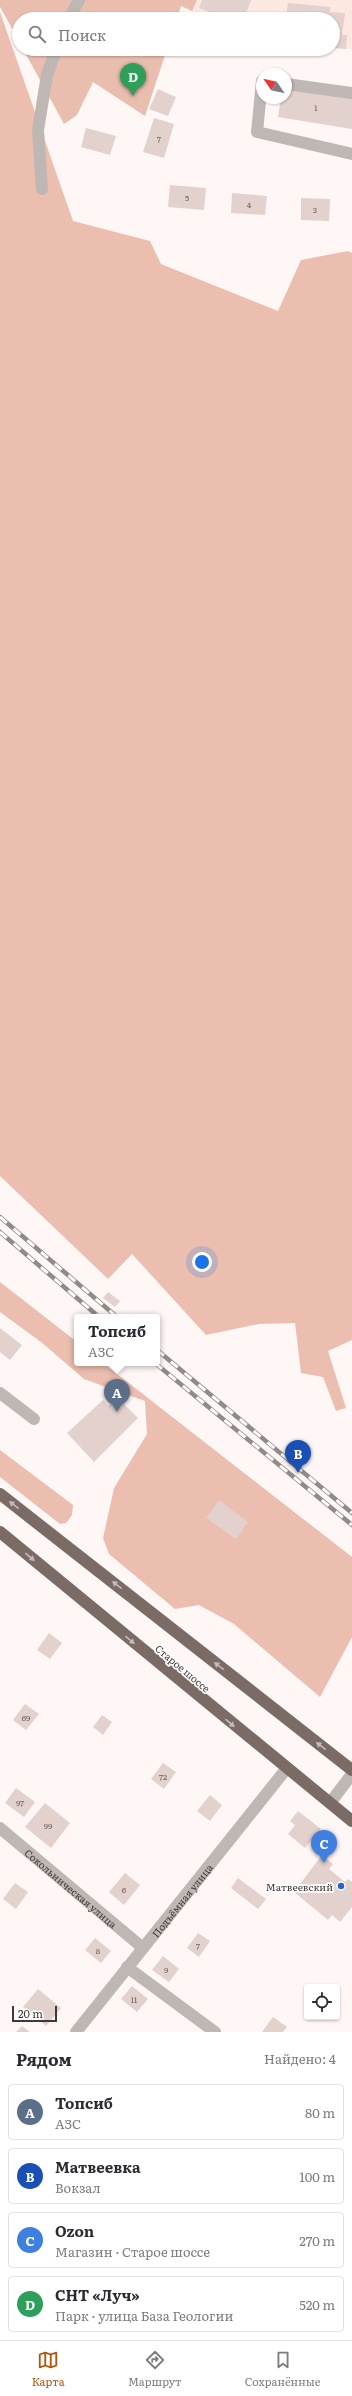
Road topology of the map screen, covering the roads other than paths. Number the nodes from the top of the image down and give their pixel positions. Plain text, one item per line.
1 (79, 0) edge
2 (73, 12) edge
3 (54, 56) edge
4 (292, 85) edge
5 (352, 93) edge
6 (259, 104) edge
7 (352, 154) edge
8 (42, 189) dead end
9 (0, 1393) edge
10 (34, 1419) dead end
11 (0, 1494) edge
12 (0, 1532) edge
13 (287, 1768) junction
14 (352, 1770) edge
15 (352, 1774) edge
16 (330, 1803) junction
17 (352, 1821) edge
18 (0, 1828) edge
19 (143, 1948) junction
20 (127, 1967) junction
21 (76, 2032) edge
22 (215, 2032) edge

1 - 2 street
3 - 8 street
4 - 5 street
6 - 7 street
9 - 10 street
14 -> 11 highway
12 -> 13 highway, Старое шоссе
13 - 16 highway, Старое шоссе
13 - 19 street, Подъёмная улица
15 - 16 street
16 - 17 highway, Старое шоссе
18 - 19 street, Сокольническая улица
19 - 20 street, Подъёмная улица
20 - 21 street, Подъёмная улица
20 - 22 street

